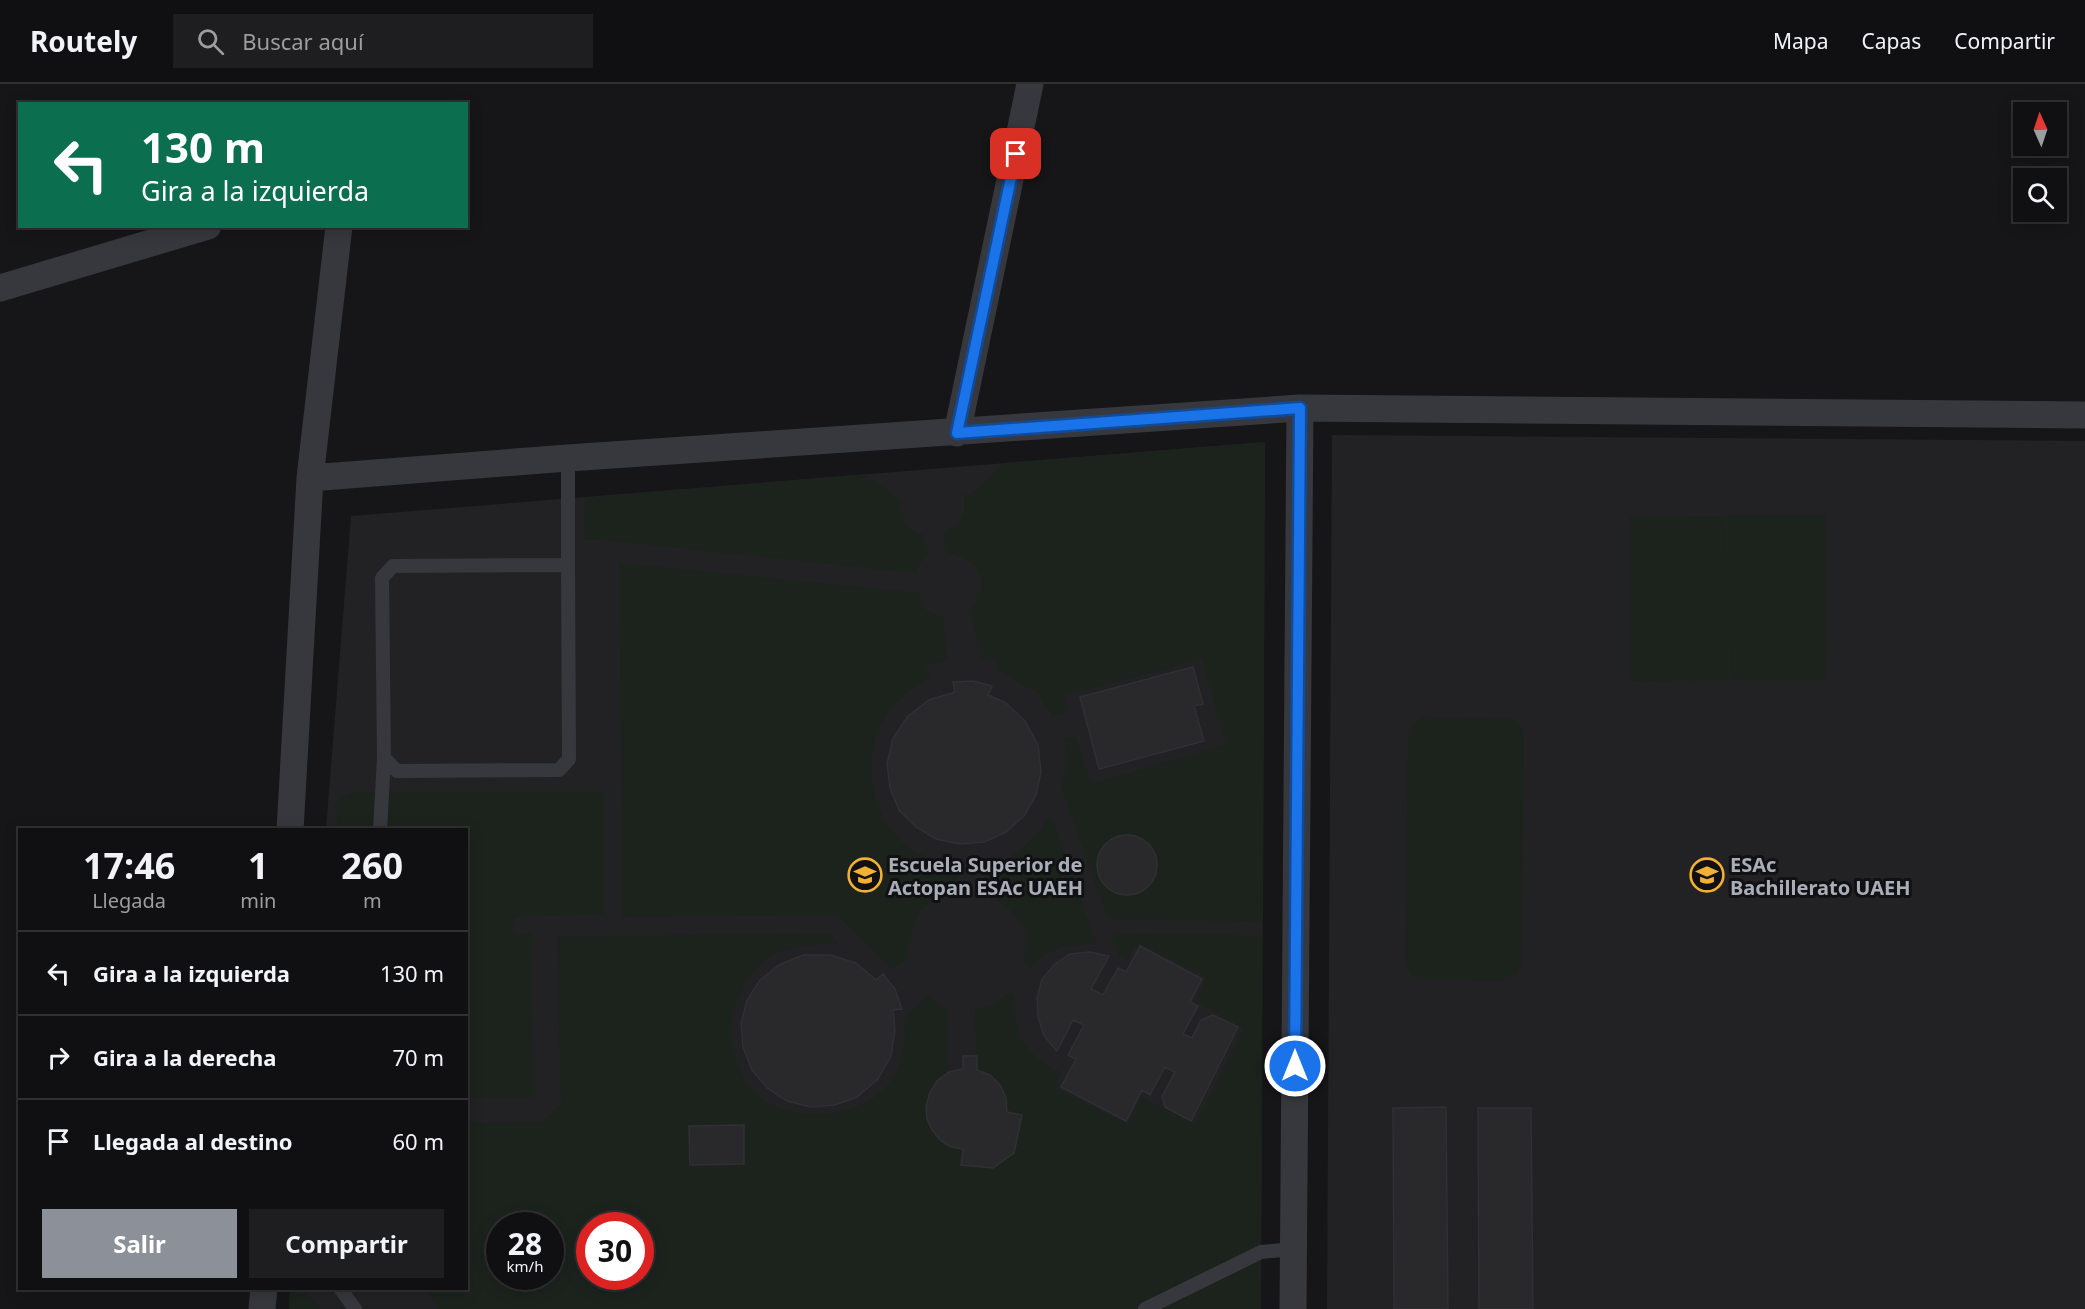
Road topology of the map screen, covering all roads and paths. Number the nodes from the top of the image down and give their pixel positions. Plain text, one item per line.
1 (1030, 84) edge
2 (201, 228) edge
3 (339, 228) edge
4 (0, 288) edge
5 (1300, 408) junction
6 (2085, 415) edge
7 (957, 433) junction
8 (568, 458) junction
9 (310, 478) junction
10 (568, 565) junction
11 (384, 758) junction
12 (290, 828) edge
13 (380, 828) edge
14 (1294, 1249) junction
15 (264, 1290) edge
16 (341, 1290) edge
17 (262, 1309) edge
18 (355, 1309) edge
19 (1145, 1309) edge
20 (1293, 1309) edge

1 - 7 street
2 - 4 street
3 - 9 street
5 - 6 street
5 - 7 street
5 - 14 street
7 - 8 street
8 - 9 street
8 - 10 lane
9 - 12 street
10 - 11 lane
10 - 11 lane
11 - 13 lane
14 - 19 lane
14 - 20 street
15 - 17 street
16 - 18 lane

